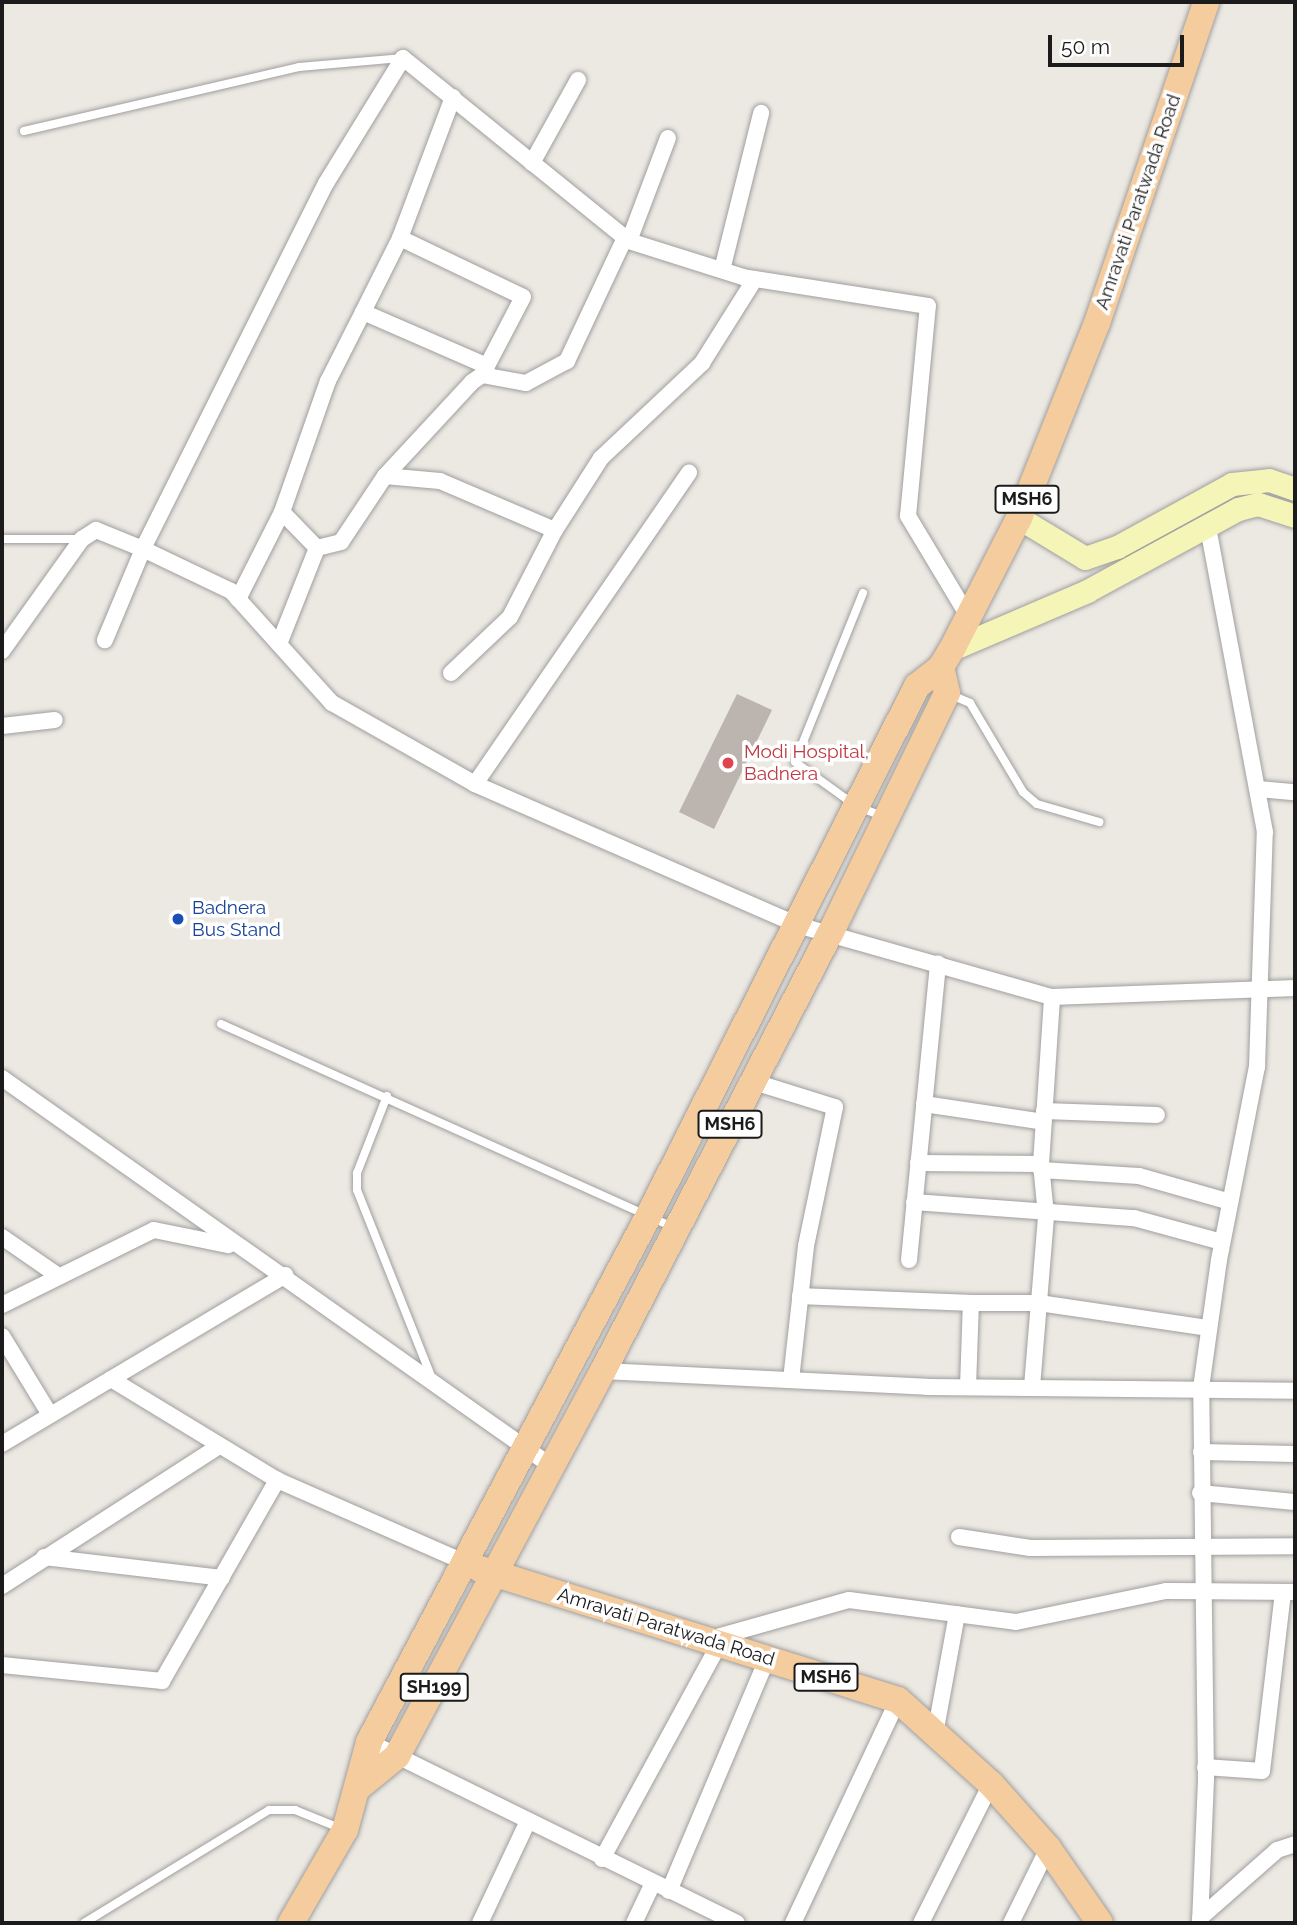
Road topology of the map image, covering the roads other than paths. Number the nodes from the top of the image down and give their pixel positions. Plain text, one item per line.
1 (1206, 2) edge
2 (403, 58) junction
3 (578, 80) dead end
4 (453, 97) junction
5 (761, 113) dead end
6 (24, 131) dead end
7 (668, 138) dead end
8 (531, 163) junction
9 (400, 238) junction
10 (627, 240) junction
11 (722, 270) junction
12 (755, 279) junction
13 (363, 312) junction
14 (484, 371) junction
15 (689, 473) dead end
16 (385, 476) junction
17 (1295, 489) edge
18 (282, 512) junction
19 (1295, 516) edge
20 (1019, 518) junction
21 (1208, 528) junction
22 (555, 530) junction
23 (2, 539) edge
24 (82, 539) junction
25 (317, 548) junction
26 (143, 550) junction
27 (1085, 558) junction
28 (1086, 592) junction
29 (863, 593) dead end
30 (238, 599) junction
31 (968, 616) junction
32 (105, 640) dead end
33 (279, 644) junction
34 (2, 651) edge
35 (946, 658) junction
36 (451, 673) dead end
37 (917, 686) junction
38 (947, 693) junction
39 (55, 720) dead end
40 (2, 726) edge
41 (475, 785) junction
42 (1258, 789) junction
43 (1295, 792) edge
44 (856, 806) junction
45 (886, 818) junction
46 (1098, 822) dead end
47 (797, 925) junction
48 (830, 934) junction
49 (938, 963) junction
50 (1295, 988) edge
51 (1263, 991) junction
52 (1052, 997) junction
53 (221, 1024) dead end
54 (2, 1079) edge
55 (751, 1081) junction
56 (387, 1097) junction
57 (924, 1104) junction
58 (1157, 1115) dead end
59 (1044, 1116) junction
60 (918, 1163) junction
61 (1041, 1167) junction
62 (914, 1202) junction
63 (1230, 1202) junction
64 (649, 1215) junction
65 (1046, 1215) junction
66 (676, 1228) junction
67 (2, 1237) edge
68 (1222, 1242) junction
69 (237, 1247) junction
70 (909, 1260) dead end
71 (57, 1275) junction
72 (286, 1275) junction
73 (800, 1296) junction
74 (971, 1303) junction
75 (1039, 1303) junction
76 (2, 1305) edge
77 (1209, 1328) junction
78 (2, 1336) edge
79 (603, 1371) junction
80 (111, 1378) junction
81 (432, 1378) junction
82 (790, 1379) junction
83 (968, 1387) junction
84 (1032, 1387) junction
85 (1201, 1388) junction
86 (1295, 1391) edge
87 (49, 1413) junction
88 (2, 1444) edge
89 (218, 1447) junction
90 (522, 1450) junction
91 (1200, 1452) junction
92 (1295, 1454) edge
93 (551, 1466) junction
94 (277, 1480) junction
95 (1200, 1493) junction
96 (1295, 1502) edge
97 (959, 1537) dead end
98 (1200, 1543) junction
99 (1295, 1546) edge
100 (44, 1557) junction
101 (466, 1563) junction
102 (495, 1575) junction
103 (222, 1578) junction
104 (2, 1586) edge
105 (1201, 1592) junction
106 (1289, 1592) edge
107 (957, 1614) junction
108 (713, 1642) junction
109 (767, 1659) junction
110 (2, 1665) edge
111 (898, 1700) junction
112 (935, 1734) junction
113 (369, 1742) junction
114 (397, 1756) junction
115 (1205, 1767) junction
116 (991, 1784) junction
117 (359, 1787) junction
118 (527, 1823) junction
119 (345, 1830) junction
120 (1295, 1844) edge
121 (1048, 1849) junction
122 (602, 1859) junction
123 (653, 1883) junction
124 (669, 1891) junction
125 (1200, 1921) edge
126 (730, 1922) edge
127 (84, 1923) edge
128 (291, 1923) edge
129 (480, 1923) edge
130 (634, 1923) edge
131 (793, 1923) edge
132 (921, 1923) edge
133 (1010, 1923) edge
134 (1100, 1923) edge

1 - 20 main road, Amravati Paratwada Road / MSH6
2 - 4 street
2 - 6 lane
2 - 26 street
3 - 8 street
4 - 8 street
4 - 9 street
5 - 11 street
7 - 10 street
8 - 10 street
9 - 13 street
9 - 14 street
10 - 11 street
10 - 14 street
11 - 12 street
12 - 22 street
12 - 31 street
13 - 14 street
13 - 18 street
14 - 16 street
15 - 41 street
16 - 22 street
16 - 25 street
17 - 27 street
18 - 25 street
18 - 30 street
19 - 21 street
20 - 27 street
20 - 31 main road, MSH6
21 - 28 street
21 - 42 street
22 - 36 street
23 - 24 lane
24 - 26 street
24 - 34 street
25 - 33 street
26 - 30 street
26 - 32 street
27 - 28 street
28 - 35 street
29 - 44 lane
30 - 33 street
31 - 35 main road, MSH6
33 - 41 street
35 - 37 main road, MSH6
35 - 38 main road
37 - 38 lane
37 - 44 main road, MSH6
38 - 45 main road, MSH6
38 - 46 lane
39 - 40 street
41 - 47 street
42 - 43 street
42 - 51 street
44 - 45 lane
44 - 47 main road, MSH6
45 - 48 main road, MSH6
47 - 48 street
47 - 64 main road, MSH6
48 - 49 street
48 - 55 main road, MSH6
49 - 52 street
49 - 57 street
50 - 51 street
51 - 52 street
51 - 63 street
52 - 59 street
53 - 56 lane
54 - 69 street
55 - 66 main road, MSH6
55 - 73 street
56 - 64 lane
56 - 81 lane
57 - 59 street
57 - 60 street
58 - 59 street
59 - 61 street
60 - 61 street
60 - 62 street
61 - 63 street
61 - 65 street
62 - 65 street
62 - 70 street
63 - 68 street
64 - 66 lane
64 - 90 main road, MSH6
65 - 68 street
65 - 75 street
66 - 79 main road, MSH6
67 - 71 street
68 - 77 street
69 - 71 street
69 - 72 street
71 - 76 street
72 - 80 street
72 - 81 street
73 - 74 street
73 - 82 street
74 - 75 street
74 - 83 street
75 - 77 street
75 - 84 street
77 - 85 street
78 - 87 street
79 - 82 street
79 - 93 main road, MSH6
80 - 87 street
80 - 89 street
81 - 90 street
82 - 83 street
83 - 84 street
84 - 85 street
85 - 86 street
85 - 91 street
87 - 88 street
89 - 94 street
89 - 100 street
90 - 93 street
90 - 101 main road, MSH6
91 - 92 street
91 - 95 street
93 - 102 main road, MSH6
94 - 101 street
94 - 103 street
95 - 96 street
95 - 98 street
97 - 98 street
98 - 99 street
98 - 105 street
100 - 103 street
100 - 104 street
101 - 102 main road, Amravati Paratwada Road / MSH6
101 - 113 main road, SH199
102 - 108 main road, Amravati Paratwada Road / MSH6
102 - 114 main road, SH199
103 - 110 street
105 - 106 street
105 - 107 street
105 - 115 street
106 - 115 street
107 - 108 street
107 - 112 street
108 - 109 main road, Amravati Paratwada Road / MSH6
108 - 122 street
109 - 111 main road, Amravati Paratwada Road / MSH6
109 - 124 street
111 - 112 main road, Amravati Paratwada Road / MSH6
111 - 131 street
112 - 116 main road, Amravati Paratwada Road / MSH6
113 - 114 street
113 - 117 main road, SH199
114 - 117 main road, SH199
114 - 118 street
115 - 125 street
116 - 121 main road, Amravati Paratwada Road / MSH6
116 - 132 street
117 - 119 main road, SH199
118 - 122 street
118 - 129 street
119 - 127 lane
119 - 128 main road, SH199
120 - 125 street
121 - 133 street
121 - 134 main road, Amravati Paratwada Road / MSH6
122 - 123 street
123 - 124 street
123 - 130 street
124 - 126 street

